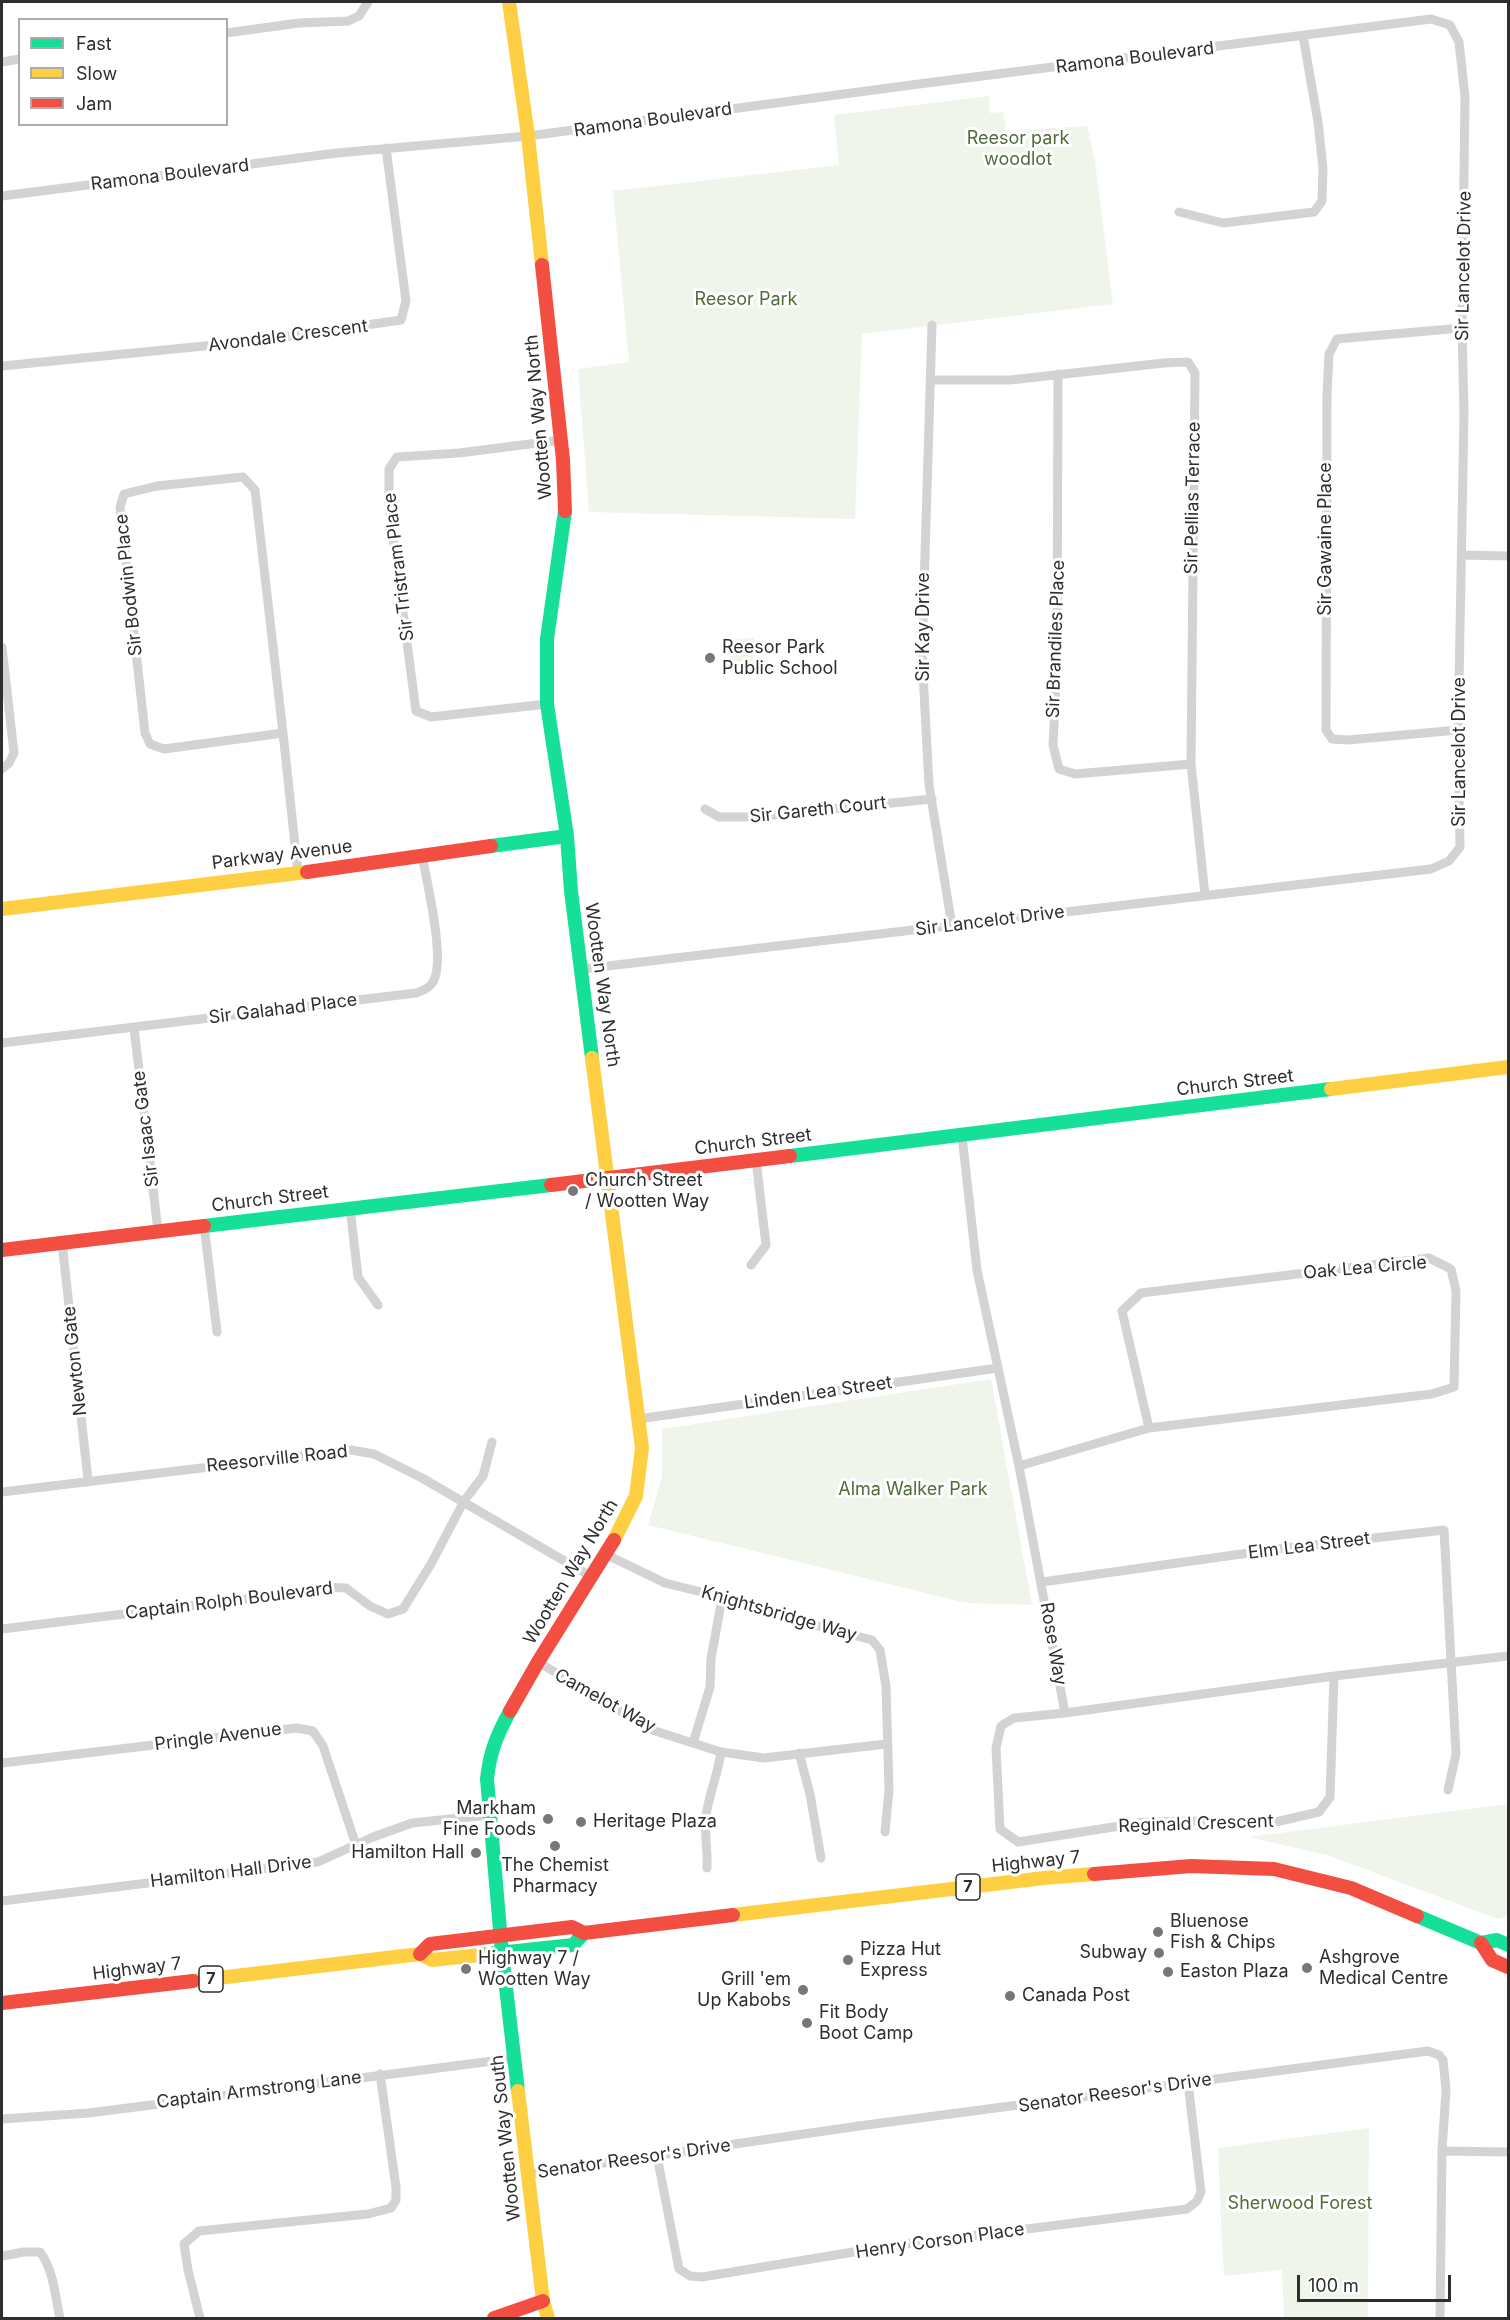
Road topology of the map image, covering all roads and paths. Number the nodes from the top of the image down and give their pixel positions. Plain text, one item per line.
1 (368, 2) edge
2 (509, 2) edge
3 (228, 33) edge
4 (1303, 36) junction
5 (18, 59) edge
6 (2, 62) edge
7 (528, 136) junction
8 (387, 148) junction
9 (2, 196) edge
10 (1179, 212) dead end
11 (932, 325) dead end
12 (1462, 328) junction
13 (2, 366) edge
14 (1058, 374) junction
15 (930, 380) junction
16 (561, 440) junction
17 (1462, 555) junction
18 (1509, 556) edge
19 (2, 647) edge
20 (548, 704) junction
21 (1458, 730) junction
22 (283, 733) junction
23 (1191, 764) junction
24 (2, 769) edge
25 (932, 799) junction
26 (705, 810) dead end
27 (567, 837) junction
28 (422, 855) junction
29 (298, 873) junction
30 (1205, 895) junction
31 (2, 909) edge
32 (952, 926) junction
33 (582, 969) junction
34 (134, 1028) junction
35 (2, 1043) edge
36 (1509, 1067) edge
37 (962, 1136) junction
38 (756, 1160) junction
39 (608, 1177) junction
40 (350, 1208) junction
41 (204, 1225) junction
42 (158, 1231) junction
43 (62, 1242) junction
44 (2, 1250) edge
45 (752, 1265) dead end
46 (378, 1305) dead end
47 (217, 1332) dead end
48 (998, 1368) junction
49 (638, 1419) junction
50 (1149, 1428) junction
51 (492, 1443) dead end
52 (1019, 1466) junction
53 (88, 1480) junction
54 (2, 1492) edge
55 (464, 1501) junction
56 (605, 1554) junction
57 (592, 1577) junction
58 (1042, 1582) junction
59 (722, 1598) junction
60 (2, 1629) edge
61 (1509, 1656) edge
62 (538, 1662) junction
63 (1452, 1662) junction
64 (1334, 1676) junction
65 (1065, 1713) junction
66 (693, 1743) junction
67 (886, 1743) junction
68 (721, 1752) junction
69 (799, 1753) junction
70 (2, 1763) edge
71 (1448, 1790) dead end
72 (489, 1815) junction
73 (885, 1832) dead end
74 (356, 1845) junction
75 (821, 1858) dead end
76 (707, 1868) dead end
77 (2, 1902) edge
78 (584, 1933) junction
79 (501, 1936) junction
80 (1481, 1943) junction
81 (1509, 1944) edge
82 (502, 1953) junction
83 (420, 1954) junction
84 (1509, 1967) edge
85 (2, 2003) edge
86 (516, 2058) junction
87 (380, 2074) junction
88 (1188, 2083) junction
89 (2, 2120) edge
90 (1442, 2151) junction
91 (1509, 2152) edge
92 (657, 2156) junction
93 (528, 2174) junction
94 (2, 2256) edge
95 (543, 2301) junction
96 (60, 2319) edge
97 (200, 2319) edge
98 (494, 2319) edge
99 (548, 2319) edge
100 (1440, 2319) edge

1 - 3 street
2 - 7 street, Wootten Way North
4 - 7 street, Ramona Boulevard
4 - 10 street
4 - 12 street, Sir Lancelot Drive
5 - 6 street
7 - 8 street, Ramona Boulevard
7 - 16 street, Wootten Way North
8 - 9 street, Ramona Boulevard
8 - 13 street, Avondale Crescent
11 - 15 street, Sir Kay Drive
12 - 17 street, Sir Lancelot Drive
12 - 21 street, Sir Gawaine Place
14 - 15 street, Sir Pellias Terrace
14 - 23 street, Sir Brandiles Place
14 - 23 street, Sir Pellias Terrace
15 - 25 street, Sir Kay Drive
16 - 20 street, Wootten Way North
16 - 20 street, Sir Tristram Place
17 - 18 street
17 - 21 street, Sir Lancelot Drive
19 - 24 street
20 - 27 street, Wootten Way North
21 - 30 street, Sir Lancelot Drive
22 - 22 street, Sir Bodwin Place
22 - 29 street, Sir Bodwin Place
23 - 30 street, Sir Pellias Terrace
25 - 26 street, Sir Gareth Court
25 - 32 street, Sir Kay Drive
27 - 28 street, Parkway Avenue
27 - 33 street, Wootten Way North
28 - 29 street, Parkway Avenue
28 - 34 street, Sir Galahad Place
29 - 31 street, Parkway Avenue
30 - 32 street, Sir Lancelot Drive
32 - 33 street, Sir Lancelot Drive
33 - 39 street, Wootten Way North
34 - 35 street, Sir Galahad Place
34 - 42 street, Sir Isaac Gate
36 - 37 street, Church Street
37 - 38 street, Church Street
37 - 48 street, Rose Way
38 - 39 street, Church Street
38 - 45 street
39 - 40 street, Church Street
39 - 49 street, Wootten Way North
40 - 41 street, Church Street
40 - 46 street
41 - 42 street, Church Street
41 - 47 street
42 - 43 street, Church Street
43 - 44 street, Church Street
43 - 53 street, Newton Gate
48 - 49 street, Linden Lea Street
48 - 52 street, Rose Way
49 - 56 street, Wootten Way North
50 - 50 street, Oak Lea Circle
50 - 52 street, Oak Lea Circle
51 - 55 street, Captain Rolph Boulevard
52 - 58 street, Rose Way
53 - 54 street, Reesorville Road
53 - 55 street, Reesorville Road
55 - 57 street, Reesorville Road
55 - 60 street, Captain Rolph Boulevard
56 - 57 street, Wootten Way North
56 - 59 street, Knightsbridge Way
57 - 62 street, Wootten Way North
58 - 63 street, Elm Lea Street
58 - 65 street, Rose Way
59 - 66 street
59 - 67 street, Knightsbridge Way
61 - 63 street
62 - 66 street, Camelot Way
62 - 72 street, Wootten Way North
63 - 64 street
63 - 71 street
64 - 65 street
64 - 65 street, Reginald Crescent
66 - 68 street, Camelot Way
67 - 69 street, Camelot Way
67 - 73 street, Knightsbridge Way
68 - 69 street, Camelot Way
68 - 76 street
69 - 75 street
70 - 74 street, Pringle Avenue
72 - 74 street, Hamilton Hall Drive
72 - 79 street, Wootten Way North
74 - 77 street, Hamilton Hall Drive
78 - 79 street, Highway 7 / 7
78 - 80 street, Highway 7 / 7
78 - 82 street, Highway 7 / 7
79 - 82 street, Wootten Way South
79 - 83 street, Highway 7 / 7
80 - 81 street, Highway 7 / 7
80 - 84 street, Highway 7 / 7
82 - 83 street, Highway 7 / 7
82 - 86 street, Wootten Way South
83 - 85 street, Highway 7 / 7
86 - 87 street, Captain Armstrong Lane
86 - 93 street, Wootten Way South
87 - 89 street, Captain Armstrong Lane
87 - 97 street
88 - 90 street, Senator Reesor's Drive
88 - 92 street, Senator Reesor's Drive
88 - 92 street, Henry Corson Place
90 - 91 street
90 - 100 street, Senator Reesor's Drive
92 - 93 street, Senator Reesor's Drive
93 - 95 street, Wootten Way South
94 - 96 street
95 - 98 street
95 - 99 street, Wootten Way South

